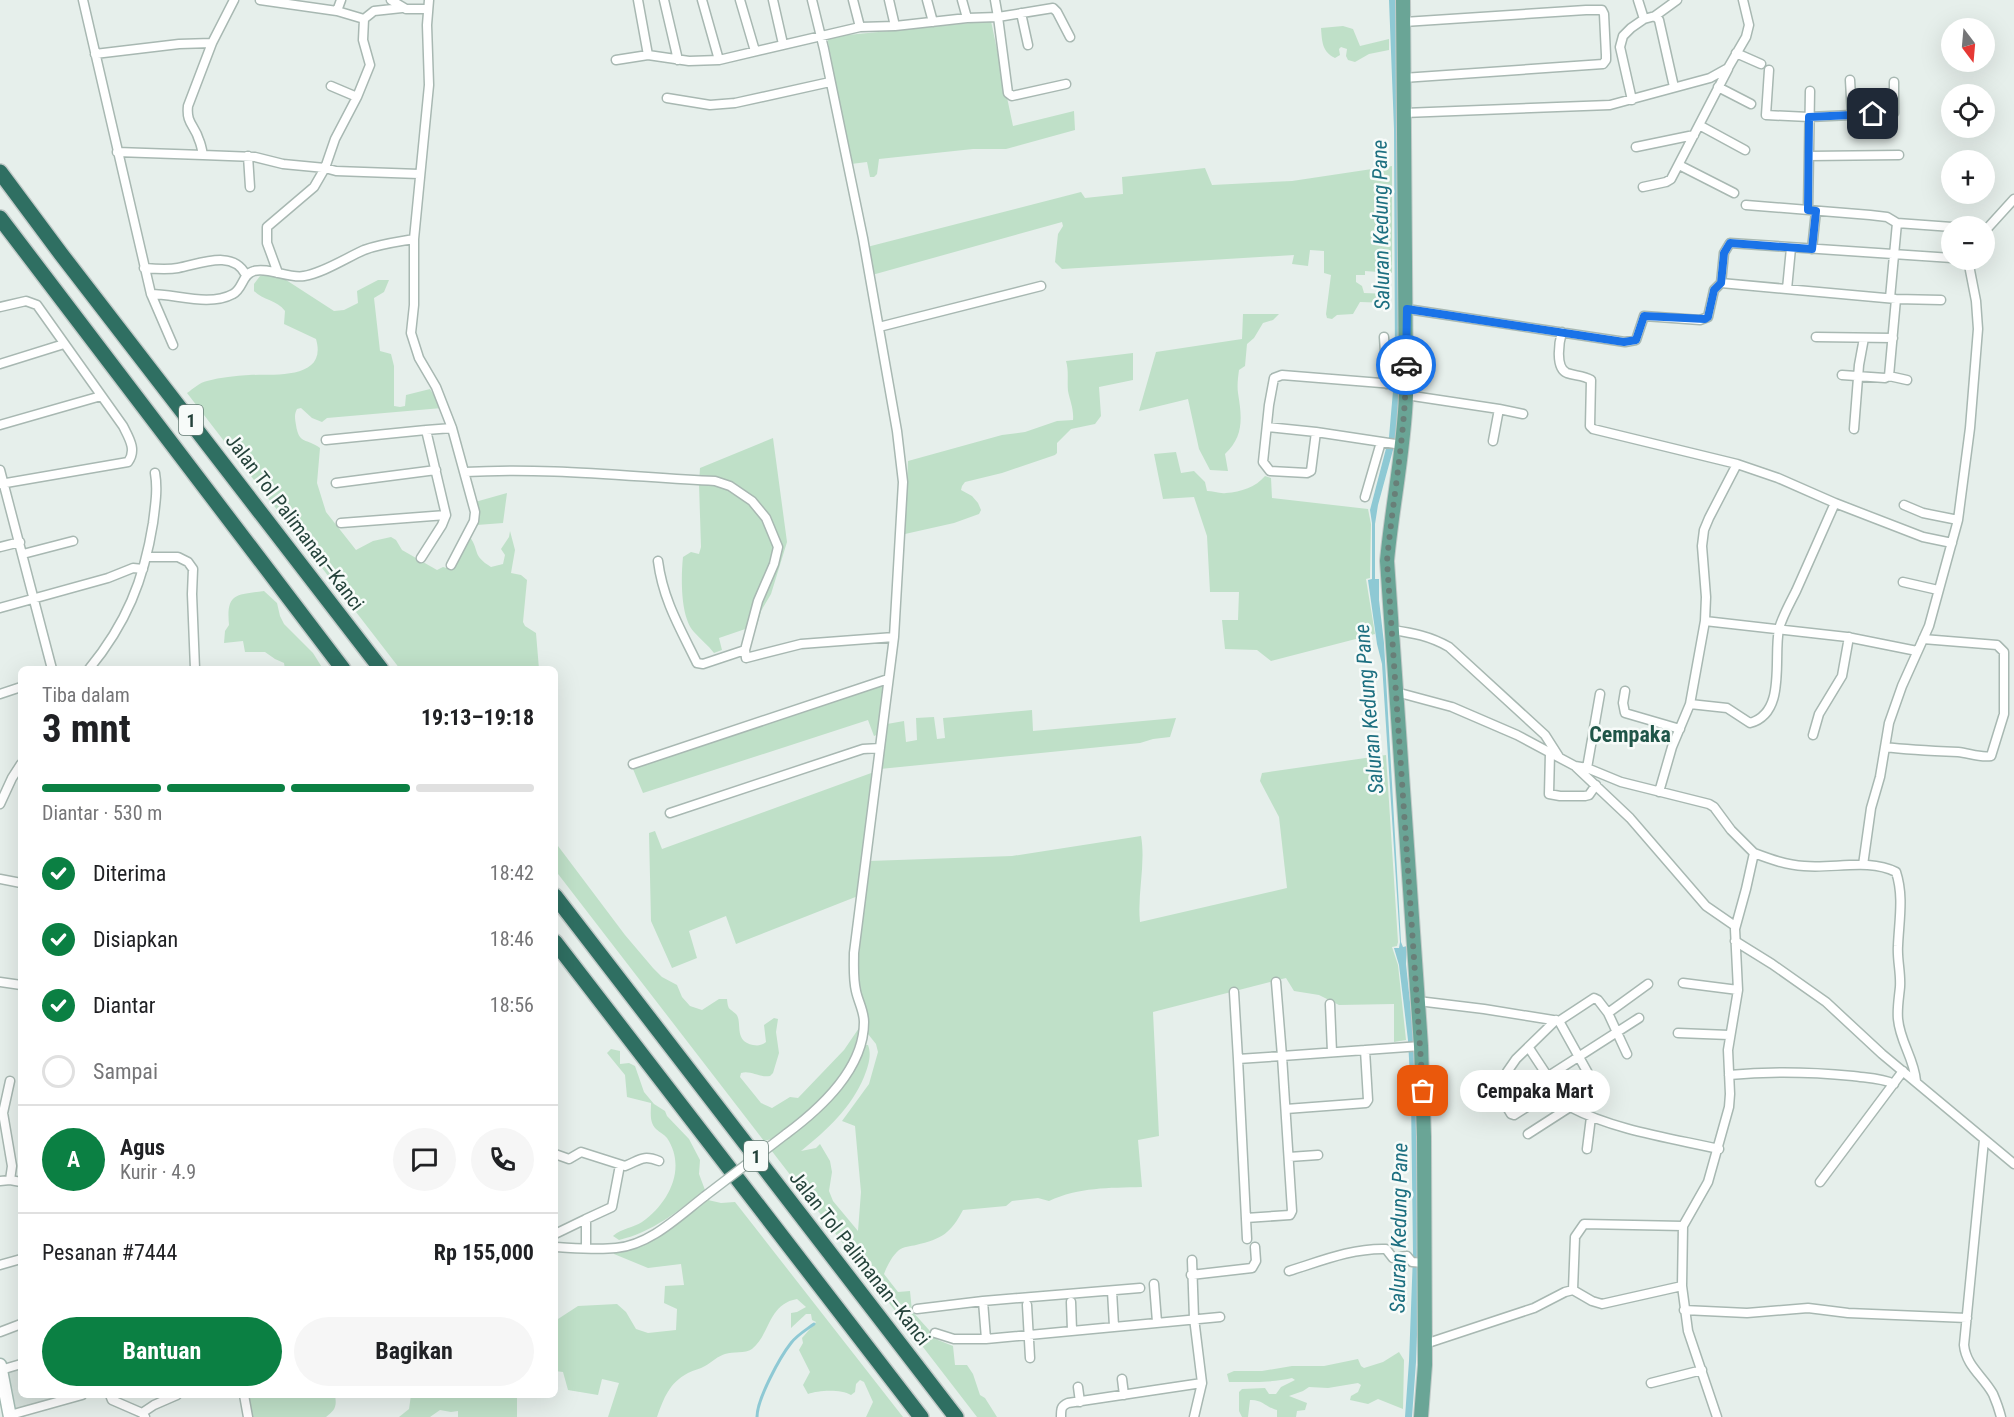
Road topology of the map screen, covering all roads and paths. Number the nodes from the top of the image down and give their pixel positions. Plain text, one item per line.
1 (83, 0) edge
2 (234, 0) edge
3 (260, 0) edge
4 (340, 0) edge
5 (391, 0) edge
6 (638, 0) edge
7 (664, 0) edge
8 (702, 0) edge
9 (740, 0) edge
10 (774, 0) edge
11 (812, 0) edge
12 (853, 0) edge
13 (889, 0) edge
14 (927, 0) edge
15 (962, 0) edge
16 (995, 0) edge
17 (1402, 0) edge
18 (1638, 0) edge
19 (1677, 0) edge
20 (1743, 0) edge
21 (428, 4) edge
22 (402, 8) junction
23 (337, 11) junction
24 (1021, 13) junction
25 (1655, 16) junction
26 (998, 17) junction
27 (967, 18) junction
28 (364, 19) junction
29 (1644, 19) junction
30 (933, 22) junction
31 (1404, 22) junction
32 (895, 26) junction
33 (860, 27) junction
34 (821, 36) junction
35 (1070, 38) dead end
36 (212, 43) junction
37 (783, 44) junction
38 (1028, 45) dead end
39 (755, 51) junction
40 (1736, 53) junction
41 (95, 54) junction
42 (648, 55) junction
43 (616, 60) dead end
44 (678, 60) junction
45 (719, 60) junction
46 (1761, 64) dead end
47 (1728, 68) junction
48 (1769, 70) dead end
49 (1403, 78) junction
50 (1850, 80) dead end
51 (830, 82) junction
52 (1894, 82) dead end
53 (1066, 84) dead end
54 (331, 86) dead end
55 (1674, 87) junction
56 (1718, 87) junction
57 (1810, 91) dead end
58 (357, 97) junction
59 (667, 98) dead end
60 (1632, 100) junction
61 (1751, 104) dead end
62 (1404, 113) junction
63 (1852, 115) junction
64 (1809, 117) junction
65 (1699, 125) junction
66 (1694, 135) junction
67 (1636, 147) dead end
68 (1745, 150) dead end
69 (117, 152) junction
70 (1899, 154) dead end
71 (203, 155) junction
72 (248, 156) junction
73 (1809, 156) junction
74 (1679, 165) junction
75 (325, 168) junction
76 (0, 172) edge
77 (419, 174) junction
78 (250, 187) dead end
79 (1643, 187) dead end
80 (1734, 193) dead end
81 (2014, 199) edge
82 (1746, 205) dead end
83 (1812, 210) junction
84 (0, 218) edge
85 (1995, 220) edge
86 (1897, 223) junction
87 (1941, 226) edge
88 (414, 239) junction
89 (1791, 248) junction
90 (1812, 249) junction
91 (1893, 255) junction
92 (1941, 257) edge
93 (144, 268) junction
94 (1970, 270) edge
95 (278, 273) junction
96 (246, 275) junction
97 (1721, 283) junction
98 (1041, 286) dead end
99 (1786, 289) junction
100 (151, 294) junction
101 (1893, 298) junction
102 (1941, 300) dead end
103 (0, 307) edge
104 (1407, 309) junction
105 (879, 327) junction
106 (1562, 332) junction
107 (1384, 337) dead end
108 (1816, 338) dead end
109 (1864, 338) junction
110 (1893, 338) junction
111 (64, 344) junction
112 (173, 345) dead end
113 (0, 364) edge
114 (1842, 375) dead end
115 (1889, 376) junction
116 (1858, 377) junction
117 (1907, 380) dead end
118 (1399, 387) junction
119 (101, 396) junction
120 (1499, 410) junction
121 (1523, 414) dead end
122 (0, 425) edge
123 (1267, 427) junction
124 (452, 428) junction
125 (1854, 429) dead end
126 (426, 430) junction
127 (1316, 432) junction
128 (326, 440) dead end
129 (1493, 441) dead end
130 (1383, 442) junction
131 (1399, 445) junction
132 (1737, 464) junction
133 (0, 470) edge
134 (436, 470) junction
135 (465, 472) junction
136 (155, 473) dead end
137 (2, 483) edge
138 (336, 483) dead end
139 (1365, 497) dead end
140 (1835, 503) junction
141 (1904, 505) dead end
142 (446, 515) junction
143 (1958, 520) junction
144 (341, 524) dead end
145 (73, 541) dead end
146 (20, 542) junction
147 (1952, 543) junction
148 (0, 547) edge
149 (23, 554) junction
150 (147, 557) junction
151 (422, 558) dead end
152 (658, 561) dead end
153 (451, 564) dead end
154 (139, 569) junction
155 (1903, 582) dead end
156 (1938, 591) junction
157 (34, 599) junction
158 (0, 608) edge
159 (1705, 621) junction
160 (1779, 629) junction
161 (1392, 630) junction
162 (894, 637) junction
163 (1849, 637) junction
164 (1923, 639) junction
165 (745, 650) junction
166 (1917, 651) junction
167 (51, 666) edge
168 (91, 666) edge
169 (195, 666) edge
170 (341, 666) edge
171 (379, 666) edge
172 (888, 679) junction
173 (18, 688) edge
174 (1625, 691) dead end
175 (1396, 692) junction
176 (0, 694) edge
177 (1600, 694) dead end
178 (1690, 704) junction
179 (1680, 729) junction
180 (1813, 735) dead end
181 (1885, 747) junction
182 (880, 748) junction
183 (1550, 753) junction
184 (1560, 758) junction
185 (633, 764) dead end
186 (1575, 766) junction
187 (1587, 768) junction
188 (18, 769) edge
189 (1596, 784) junction
190 (1659, 792) junction
191 (0, 804) edge
192 (670, 813) dead end
193 (1754, 853) junction
194 (1863, 865) junction
195 (0, 879) edge
196 (18, 882) edge
197 (558, 900) edge
198 (1735, 933) junction
199 (558, 946) edge
200 (0, 982) edge
201 (1276, 982) dead end
202 (1648, 984) dead end
203 (1683, 984) dead end
204 (18, 985) edge
205 (1738, 990) junction
206 (1234, 992) dead end
207 (1418, 1001) junction
208 (1330, 1004) dead end
209 (1608, 1013) junction
210 (1639, 1018) dead end
211 (1558, 1021) junction
212 (1616, 1033) junction
213 (1678, 1033) dead end
214 (1730, 1035) junction
215 (1418, 1046) junction
216 (1529, 1048) junction
217 (1365, 1050) junction
218 (1332, 1052) junction
219 (1627, 1054) dead end
220 (1282, 1056) junction
221 (1579, 1056) junction
222 (1238, 1059) junction
223 (1904, 1072) junction
224 (1548, 1075) junction
225 (1589, 1075) dead end
226 (1729, 1075) junction
227 (1914, 1080) junction
228 (10, 1081) dead end
229 (1894, 1084) junction
230 (1556, 1089) junction
231 (1505, 1104) junction
232 (1570, 1107) junction
233 (1286, 1109) junction
234 (2, 1113) edge
235 (1591, 1118) junction
236 (1528, 1134) dead end
237 (1984, 1140) junction
238 (1587, 1149) dead end
239 (1719, 1149) junction
240 (558, 1155) edge
241 (1318, 1155) dead end
242 (1289, 1157) junction
243 (659, 1161) dead end
244 (2014, 1164) edge
245 (620, 1165) junction
246 (5, 1180) edge
247 (1820, 1182) dead end
248 (1246, 1218) junction
249 (586, 1219) junction
250 (1683, 1226) junction
251 (558, 1233) edge
252 (1247, 1239) dead end
253 (558, 1247) edge
254 (1255, 1247) dead end
255 (586, 1248) junction
256 (18, 1260) edge
257 (1192, 1260) dead end
258 (1419, 1262) junction
259 (0, 1265) edge
260 (1289, 1271) dead end
261 (1191, 1275) junction
262 (1154, 1284) dead end
263 (1682, 1286) junction
264 (1140, 1288) dead end
265 (1573, 1290) junction
266 (1112, 1291) junction
267 (983, 1302) junction
268 (1071, 1302) dead end
269 (1027, 1305) dead end
270 (917, 1310) dead end
271 (1684, 1310) junction
272 (1220, 1317) dead end
273 (1194, 1318) junction
274 (1967, 1318) junction
275 (1157, 1322) junction
276 (18, 1324) edge
277 (1114, 1326) junction
278 (1072, 1330) junction
279 (0, 1332) edge
280 (935, 1333) dead end
281 (1029, 1335) junction
282 (986, 1339) junction
283 (1425, 1344) junction
284 (1030, 1358) dead end
285 (18, 1364) edge
286 (1, 1367) edge
287 (1702, 1370) junction
288 (1122, 1379) dead end
289 (1202, 1383) junction
290 (1651, 1383) dead end
291 (1078, 1387) dead end
292 (1124, 1395) junction
293 (72, 1398) edge
294 (111, 1398) edge
295 (170, 1398) edge
296 (245, 1398) edge
297 (1080, 1402) junction
298 (143, 1415) edge
299 (10, 1416) edge
300 (248, 1417) edge
301 (921, 1417) edge
302 (956, 1417) edge
303 (1061, 1417) edge
304 (1194, 1417) edge
305 (1421, 1417) edge
306 (1717, 1417) edge
307 (2001, 1417) edge

1 - 41 street
2 - 36 street
3 - 23 street
4 - 23 street
5 - 22 street
6 - 42 street
7 - 44 street
8 - 45 street
9 - 39 street
10 - 37 street
11 - 34 street
12 - 33 street
13 - 32 street
14 - 30 street
15 - 27 street
16 - 26 street
17 - 31 main road
18 - 29 street
19 - 25 street
20 - 40 street
21 - 22 street
21 - 77 street
22 - 28 street
23 - 28 street
24 - 26 street
24 - 35 street
24 - 38 street
25 - 29 street
25 - 55 street
26 - 27 street
26 - 53 street
27 - 30 street
28 - 58 street
29 - 60 street
30 - 32 street
31 - 49 main road
31 - 49 street
32 - 33 street
33 - 34 street
34 - 37 street
34 - 51 street
36 - 41 street
36 - 71 street
37 - 39 street
39 - 45 street
40 - 46 street
40 - 47 street
41 - 69 street
42 - 43 street
42 - 44 street
44 - 45 street
47 - 55 street
47 - 56 street
48 - 64 street
49 - 62 main road
50 - 63 street
51 - 59 street
51 - 105 street
52 - 63 street
54 - 58 street
55 - 60 street
56 - 61 street
56 - 65 street
57 - 64 street
58 - 75 street
60 - 62 street
62 - 104 main road
63 - 64 street
64 - 73 street
65 - 66 street
65 - 68 street
66 - 67 street
66 - 74 street
69 - 71 street
69 - 93 street
70 - 73 street
71 - 72 street
72 - 75 street
72 - 78 street
73 - 83 street
74 - 79 street
74 - 80 street
75 - 77 street
75 - 95 street
76 - 171 highway, Jalan Tol Palimanan–Kanci / 1
77 - 88 street
81 - 85 street
82 - 83 street
83 - 86 street
83 - 90 street
84 - 170 highway, 1
86 - 87 street
86 - 91 street
88 - 95 street
88 - 124 street
89 - 90 street
89 - 97 street
89 - 99 street
90 - 91 street
91 - 92 street
91 - 101 street
93 - 96 street
93 - 100 street
94 - 143 street
95 - 96 street
96 - 100 street
97 - 99 street
97 - 106 street
98 - 105 street
99 - 101 street
100 - 112 street
101 - 102 street
101 - 110 street
103 - 111 street
104 - 106 street
104 - 118 main road
105 - 162 street
106 - 132 street
107 - 118 street
108 - 109 street
109 - 110 street
109 - 116 street
110 - 115 street
111 - 113 street
111 - 119 street
114 - 116 street
115 - 116 street
115 - 117 street
116 - 125 street
118 - 120 street
118 - 123 street
118 - 131 main road
119 - 122 street
119 - 137 street
120 - 121 street
120 - 129 street
123 - 127 street
123 - 127 street
124 - 126 street
124 - 135 street
126 - 128 street
126 - 134 street
127 - 130 street
130 - 131 street
130 - 139 street
131 - 161 main road
132 - 140 street
132 - 159 street
133 - 137 street
134 - 138 street
134 - 142 street
135 - 153 street
135 - 165 street
136 - 150 street
137 - 146 street
140 - 147 street
140 - 160 street
141 - 143 street
142 - 144 street
142 - 151 street
143 - 147 street
145 - 149 street
146 - 148 street
146 - 149 street
147 - 156 street
149 - 157 street
150 - 154 street
150 - 169 street
152 - 165 street
154 - 157 street
154 - 168 street
155 - 156 street
156 - 164 street
157 - 158 street
157 - 167 street
159 - 160 street
159 - 178 street
160 - 163 street
160 - 178 street
161 - 175 main road
161 - 184 street
162 - 165 street
162 - 172 street
163 - 166 street
163 - 180 street
164 - 166 street
164 - 181 street
166 - 181 street
172 - 182 street
172 - 185 street
173 - 176 street
174 - 179 street
175 - 183 street
175 - 207 main road
177 - 187 street
178 - 179 street
179 - 190 street
181 - 194 street
182 - 192 street
182 - 255 street, bridge
183 - 184 street
183 - 189 street
184 - 186 street
186 - 187 street
186 - 189 street
187 - 190 street
188 - 191 street
189 - 198 street
190 - 193 street
193 - 194 street
193 - 198 street
194 - 227 street
195 - 196 street
197 - 302 highway, Jalan Tol Palimanan–Kanci / 1
198 - 205 street
198 - 223 street
199 - 301 highway, 1
200 - 204 street
201 - 220 street
202 - 209 street
203 - 205 street
205 - 214 street
206 - 222 street
207 - 211 street
207 - 215 main road
208 - 218 street
209 - 211 street
209 - 212 street
210 - 212 street
211 - 216 street
211 - 221 street
212 - 219 street
212 - 221 street
213 - 214 street
214 - 226 street
215 - 217 street
215 - 258 main road
216 - 224 street
216 - 231 street
217 - 218 street
217 - 233 street
218 - 220 street
220 - 222 street
220 - 233 street
221 - 224 street
221 - 225 street
222 - 248 street
223 - 227 street
223 - 229 street
224 - 230 street
224 - 231 street
226 - 229 street
226 - 239 street
227 - 237 street
228 - 234 street
229 - 247 street
230 - 231 street
230 - 232 street
232 - 235 street
232 - 236 street
233 - 242 street
234 - 246 street
235 - 238 street
235 - 239 street
237 - 244 street
237 - 274 street
239 - 250 street
240 - 245 street
241 - 242 street
242 - 248 street
243 - 245 street
245 - 249 street
248 - 252 street
249 - 251 street
249 - 255 street
250 - 263 street
250 - 265 street
253 - 255 street
254 - 261 street
256 - 259 street
257 - 261 street
258 - 260 street
258 - 283 main road
261 - 273 street
262 - 275 street
263 - 265 street
263 - 271 street
264 - 266 street
265 - 283 street
266 - 267 street
266 - 277 street
267 - 270 street
267 - 282 street
268 - 278 street
269 - 281 street
271 - 274 street
271 - 287 street
272 - 273 street
273 - 275 street
273 - 289 street
274 - 307 street
275 - 277 street
276 - 279 street
277 - 278 street
278 - 281 street
280 - 282 street
281 - 282 street
281 - 284 street
283 - 305 main road
285 - 286 street
286 - 299 street
287 - 290 street
287 - 306 street
288 - 292 street
289 - 292 street
289 - 304 street
291 - 297 street
292 - 297 street
293 - 299 street
294 - 298 street
295 - 298 street
296 - 300 street
297 - 303 street

